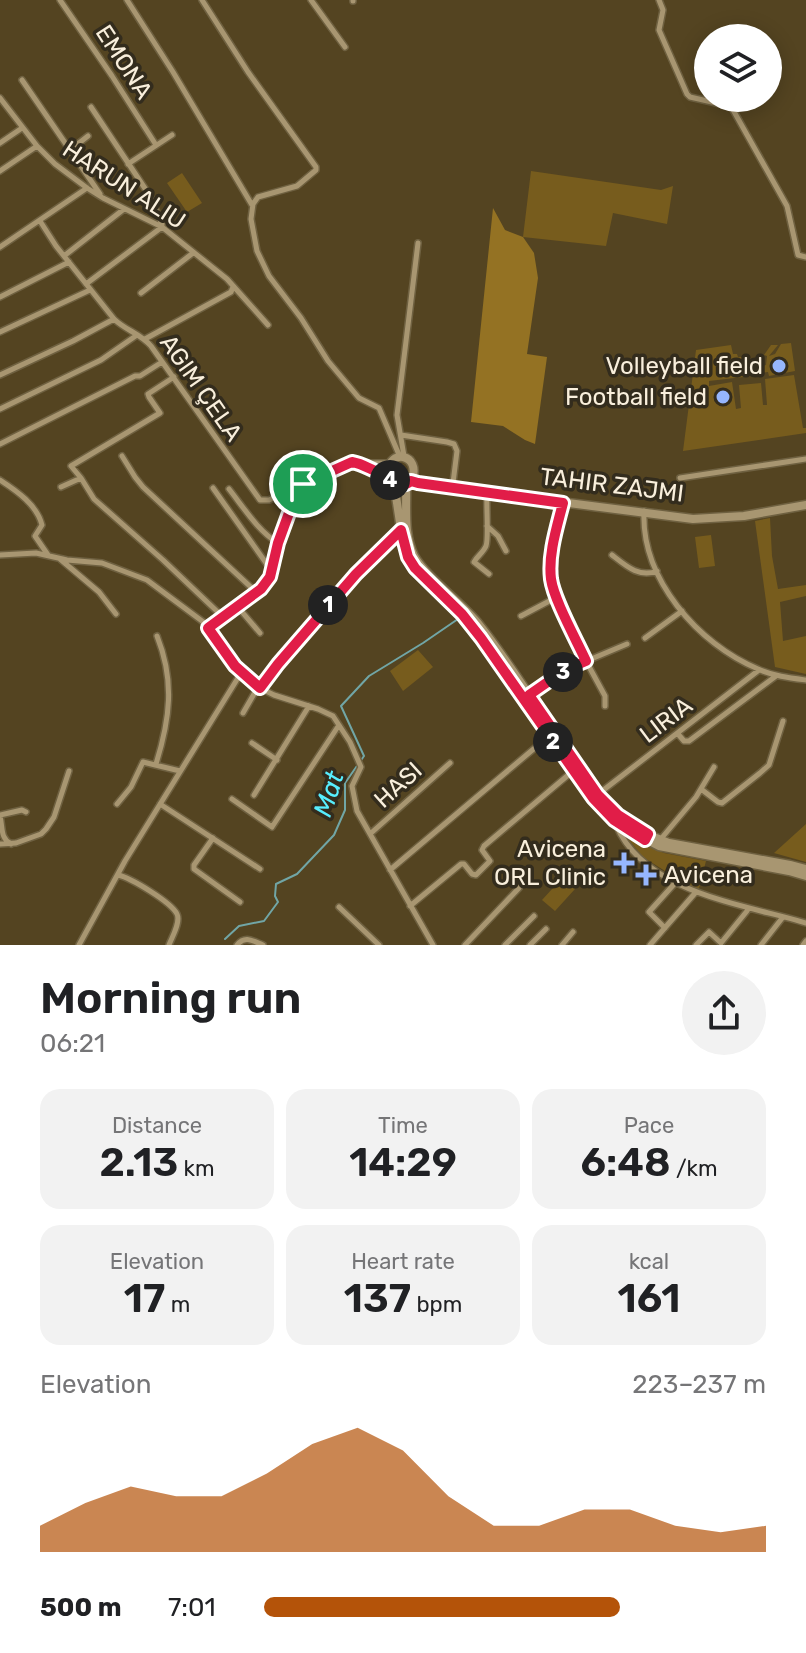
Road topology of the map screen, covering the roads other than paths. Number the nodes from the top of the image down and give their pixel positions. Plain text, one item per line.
1 (60, 0) edge
2 (127, 0) edge
3 (202, 0) edge
4 (311, 0) edge
5 (659, 0) edge
6 (345, 47) dead end
7 (22, 80) dead end
8 (0, 98) edge
9 (91, 107) dead end
10 (22, 128) junction
11 (172, 135) dead end
12 (88, 136) dead end
13 (0, 143) edge
14 (156, 145) junction
15 (37, 146) junction
16 (70, 150) junction
17 (128, 164) junction
18 (0, 171) edge
19 (87, 188) junction
20 (103, 198) junction
21 (252, 206) junction
22 (124, 209) junction
23 (40, 221) junction
24 (162, 227) junction
25 (418, 243) dead end
26 (0, 247) edge
27 (193, 253) junction
28 (64, 256) junction
29 (806, 257) edge
30 (69, 262) junction
31 (86, 284) junction
32 (233, 286) junction
33 (90, 290) junction
34 (141, 293) dead end
35 (0, 297) edge
36 (114, 319) junction
37 (268, 325) dead end
38 (0, 332) edge
39 (138, 335) junction
40 (145, 339) junction
41 (162, 362) junction
42 (0, 375) edge
43 (174, 377) junction
44 (0, 409) edge
45 (401, 435) junction
46 (0, 444) edge
47 (122, 456) dead end
48 (402, 457) junction
49 (806, 459) edge
50 (359, 463) junction
51 (389, 463) junction
52 (387, 475) junction
53 (81, 478) junction
54 (680, 478) dead end
55 (411, 479) junction
56 (0, 480) edge
57 (394, 483) junction
58 (453, 483) junction
59 (303, 484) junction
60 (61, 487) dead end
61 (213, 488) dead end
62 (229, 489) dead end
63 (487, 493) junction
64 (806, 502) edge
65 (563, 503) junction
66 (644, 512) junction
67 (486, 525) junction
68 (401, 530) junction
69 (278, 543) junction
70 (506, 551) dead end
71 (0, 555) edge
72 (49, 555) junction
73 (612, 555) dead end
74 (59, 558) junction
75 (271, 570) junction
76 (657, 571) junction
77 (489, 574) dead end
78 (256, 592) junction
79 (557, 597) junction
80 (237, 606) junction
81 (682, 611) junction
82 (116, 614) dead end
83 (521, 616) dead end
84 (223, 617) junction
85 (208, 628) junction
86 (260, 633) dead end
87 (157, 636) dead end
88 (645, 638) dead end
89 (627, 644) dead end
90 (586, 661) junction
91 (759, 670) junction
92 (241, 673) junction
93 (776, 675) junction
94 (806, 680) edge
95 (259, 687) junction
96 (529, 695) junction
97 (309, 706) junction
98 (605, 706) dead end
99 (243, 713) dead end
100 (783, 721) dead end
101 (339, 725) junction
102 (678, 734) junction
103 (549, 736) junction
104 (252, 743) dead end
105 (277, 760) junction
106 (450, 763) dead end
107 (156, 764) junction
108 (714, 767) dead end
109 (69, 771) dead end
110 (180, 771) junction
111 (573, 771) junction
112 (701, 789) junction
113 (254, 795) dead end
114 (595, 796) junction
115 (232, 799) dead end
116 (117, 804) dead end
117 (160, 804) junction
118 (26, 812) dead end
119 (0, 816) edge
120 (614, 820) junction
121 (370, 834) junction
122 (646, 837) junction
123 (213, 838) junction
124 (660, 840) junction
125 (0, 844) edge
126 (12, 844) junction
127 (260, 869) dead end
128 (806, 869) edge
129 (390, 870) junction
130 (118, 875) junction
131 (806, 876) edge
132 (676, 882) junction
133 (519, 888) dead end
134 (696, 892) junction
135 (240, 902) dead end
136 (410, 906) junction
137 (339, 907) dead end
138 (747, 911) dead end
139 (534, 916) dead end
140 (783, 917) junction
141 (806, 923) edge
142 (665, 928) junction
143 (546, 929) dead end
144 (573, 932) dead end
145 (79, 945) edge
146 (169, 945) edge
147 (237, 945) edge
148 (263, 945) edge
149 (379, 945) edge
150 (433, 945) edge
151 (465, 945) edge
152 (505, 945) edge
153 (530, 945) edge
154 (562, 945) edge
155 (650, 945) edge
156 (696, 945) edge
157 (761, 945) edge

1 - 14 street, EMONA
2 - 21 street
3 - 21 street
4 - 6 street
5 - 29 street
7 - 16 street
8 - 10 street, HARUN ALIU
9 - 17 street
10 - 13 street
10 - 15 street, HARUN ALIU
11 - 14 street
12 - 16 street
14 - 17 street
15 - 18 street, HARUN ALIU
15 - 19 street, HARUN ALIU
16 - 20 street
17 - 24 street
19 - 20 street, HARUN ALIU
19 - 23 street
20 - 22 street, HARUN ALIU
21 - 48 street
22 - 24 street, HARUN ALIU
22 - 28 street
23 - 26 street
23 - 28 street, AGIM ÇELA
24 - 27 street, HARUN ALIU
24 - 31 street
25 - 45 street
27 - 32 street, HARUN ALIU
27 - 34 street, HARUN ALIU
28 - 30 street, AGIM ÇELA
30 - 31 street, AGIM ÇELA
30 - 35 street
31 - 33 street, AGIM ÇELA
32 - 37 street, HARUN ALIU
32 - 40 street
33 - 36 street, AGIM ÇELA
33 - 38 street
36 - 39 street, AGIM ÇELA
36 - 42 street
39 - 40 street, AGIM ÇELA
39 - 44 street
40 - 41 street, AGIM ÇELA
41 - 43 street, AGIM ÇELA
41 - 46 street
43 - 53 street
43 - 59 street, AGIM ÇELA
45 - 48 street
45 - 58 street
47 - 78 street
48 - 51 street
48 - 55 street
49 - 54 street
50 - 51 street, AGIM ÇELA
50 - 52 street
50 - 59 street, AGIM ÇELA
51 - 52 street
52 - 57 street
53 - 60 street
53 - 84 street
55 - 57 street
55 - 58 street, TAHIR ZAJMI
55 - 63 street, TAHIR ZAJMI
55 - 96 street
56 - 72 street
57 - 68 street
58 - 66 street, TAHIR ZAJMI
59 - 69 street
61 - 75 street
62 - 69 street
63 - 65 street, TAHIR ZAJMI
63 - 67 street
64 - 66 street, TAHIR ZAJMI
65 - 66 street, TAHIR ZAJMI
65 - 79 street
66 - 76 street
67 - 70 street
67 - 77 street
68 - 95 street
68 - 103 street
69 - 75 street
71 - 72 street
72 - 74 street
73 - 76 street
74 - 82 street
74 - 85 street
75 - 78 street
76 - 81 street
78 - 80 street
79 - 83 street
79 - 90 street
80 - 84 street
80 - 86 street
81 - 88 street
81 - 91 street
84 - 85 street
85 - 92 street
87 - 107 street
89 - 90 street
90 - 96 street
90 - 98 street
91 - 93 street
91 - 102 street, LIRIA
92 - 95 street
92 - 110 street
93 - 94 street
93 - 102 street
95 - 97 street
95 - 99 street
96 - 114 street
97 - 101 street
97 - 105 street
100 - 112 street
101 - 115 street
101 - 121 street
102 - 114 street, LIRIA
103 - 111 street
103 - 129 street
104 - 105 street
105 - 113 street
106 - 121 street, HASI
107 - 110 street
107 - 116 street
108 - 112 street
109 - 126 street
110 - 117 street
111 - 114 street
111 - 136 street
112 - 124 street
114 - 120 street
114 - 122 street
117 - 123 street
117 - 130 street
118 - 119 street
119 - 126 street
120 - 122 street
120 - 132 street
121 - 129 street
122 - 124 street
122 - 131 street
123 - 127 street
123 - 135 street
124 - 128 street
125 - 126 street
129 - 136 street
130 - 145 street
130 - 146 street
132 - 134 street
132 - 142 street
133 - 151 street
134 - 140 street
134 - 142 street
136 - 150 street
137 - 149 street
138 - 156 street
139 - 152 street
140 - 141 street
140 - 157 street
142 - 155 street
143 - 153 street
144 - 154 street
147 - 148 street

